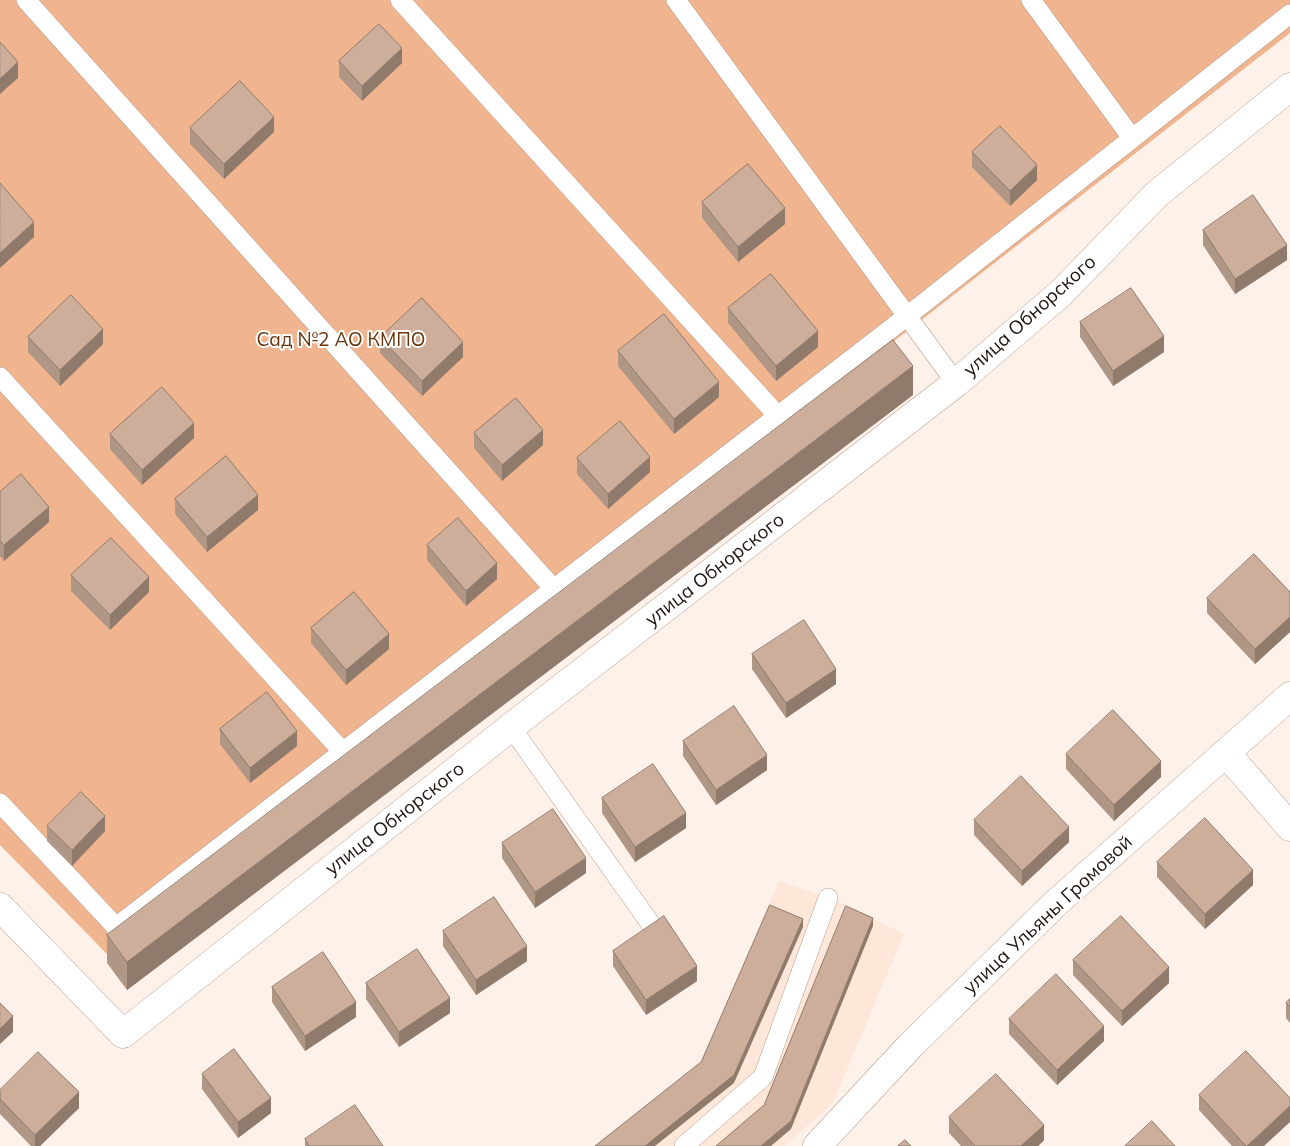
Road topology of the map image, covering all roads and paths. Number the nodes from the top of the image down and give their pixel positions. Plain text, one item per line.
1 (26, 0) edge
2 (400, 0) edge
3 (676, 0) edge
4 (1030, 0) edge
5 (1290, 14) edge
6 (1290, 87) edge
7 (1132, 138) junction
8 (906, 317) junction
9 (0, 377) edge
10 (956, 383) junction
11 (778, 416) junction
12 (554, 589) junction
13 (1290, 696) edge
14 (511, 727) junction
15 (343, 752) junction
16 (1227, 754) junction
17 (0, 803) edge
18 (1290, 827) edge
19 (828, 898) dead end
20 (0, 907) edge
21 (650, 923) edge
22 (684, 1146) edge
23 (817, 1146) edge

1 - 12 lane
2 - 11 lane
3 - 8 lane
4 - 7 lane
5 - 7 lane
6 - 10 street, улица Обнорского
7 - 8 lane
8 - 10 lane
8 - 11 lane
9 - 15 lane
10 - 14 street, улица Обнорского
11 - 12 lane
12 - 15 lane
13 - 16 street, улица Ульяны Громовой
14 - 20 street, улица Обнорского
14 - 21 lane
15 - 17 lane
16 - 18 street
16 - 23 street, улица Ульяны Громовой
19 - 22 lane

